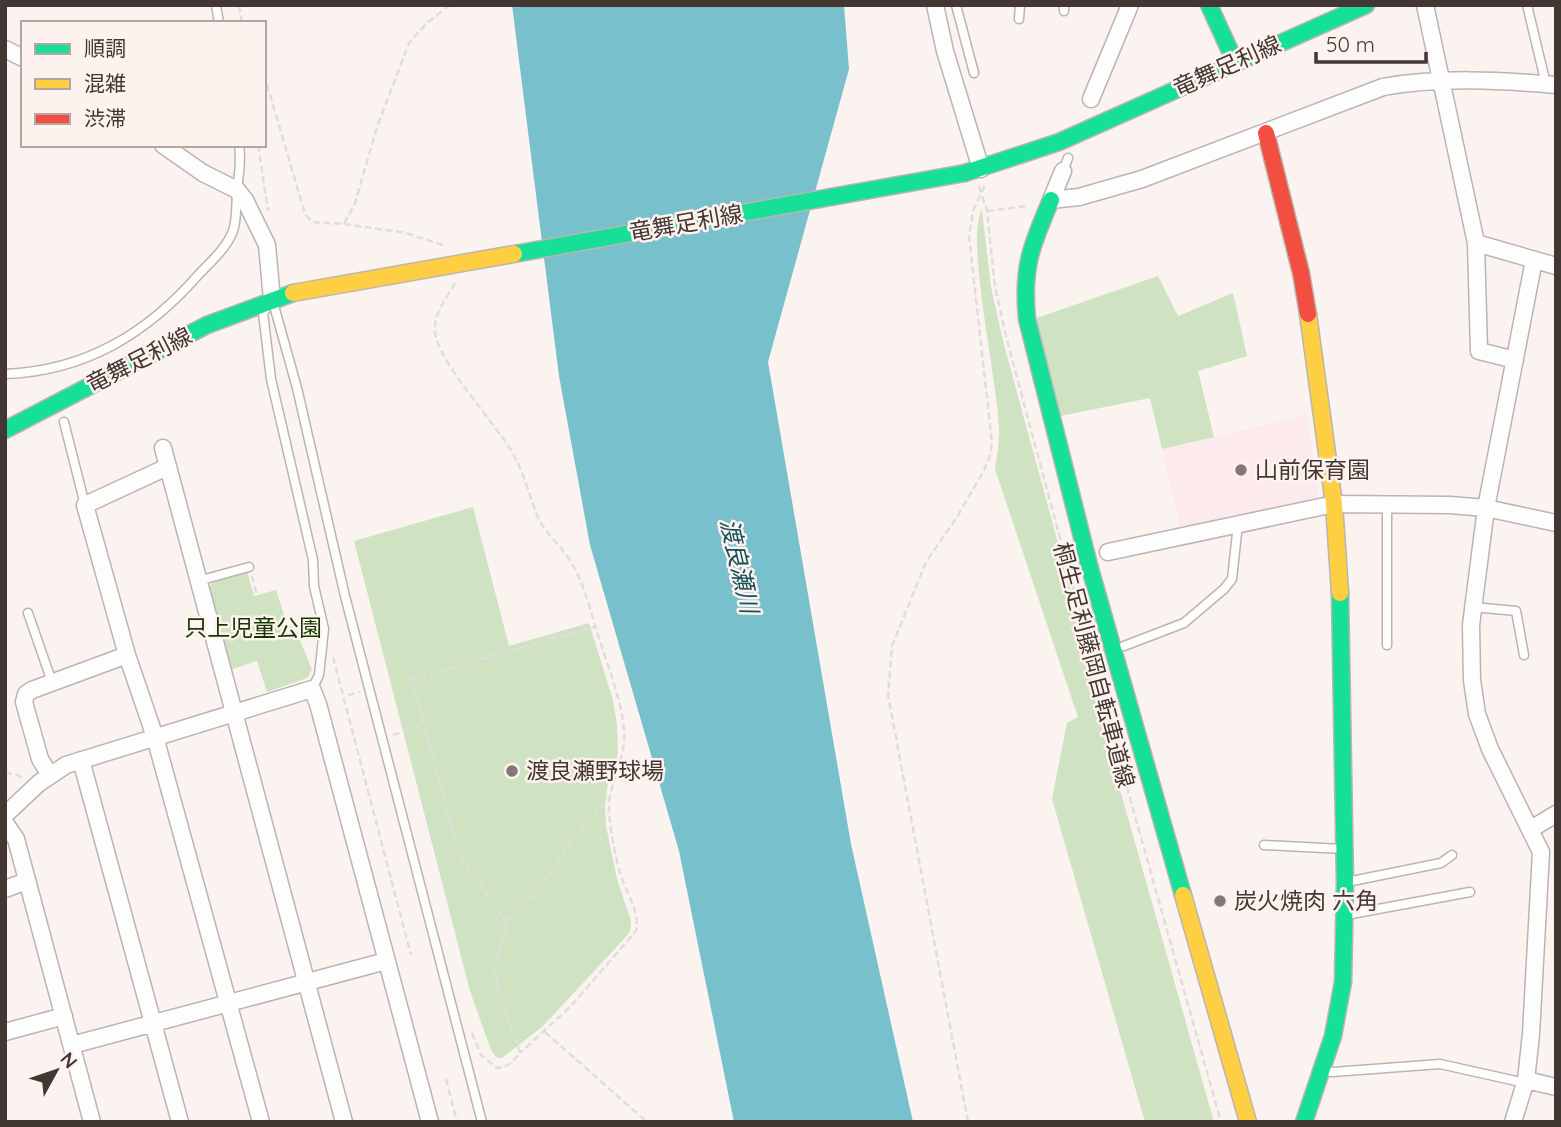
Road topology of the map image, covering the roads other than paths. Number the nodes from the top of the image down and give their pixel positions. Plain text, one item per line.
1 (935, 5) edge
2 (956, 5) edge
3 (1020, 5) edge
4 (1130, 5) edge
5 (1209, 5) edge
6 (1366, 5) edge
7 (1425, 5) edge
8 (1527, 5) edge
9 (1019, 19) dead end
10 (5, 49) edge
11 (21, 57) edge
12 (1235, 62) junction
13 (974, 74) dead end
14 (1440, 81) junction
15 (1551, 84) edge
16 (1089, 104) dead end
17 (1266, 133) junction
18 (166, 147) edge
19 (239, 147) edge
20 (1065, 164) dead end
21 (973, 171) junction
22 (237, 190) junction
23 (1044, 203) junction
24 (1476, 243) junction
25 (1534, 260) junction
26 (1556, 266) edge
27 (272, 300) junction
28 (1515, 359) junction
29 (53, 369) junction
30 (5, 374) edge
31 (55, 381) dead end
32 (64, 422) dead end
33 (5, 430) edge
34 (163, 448) dead end
35 (167, 467) junction
36 (1387, 503) junction
37 (1334, 504) junction
38 (85, 505) junction
39 (1486, 508) junction
40 (1556, 523) edge
41 (1238, 524) junction
42 (1108, 552) dead end
43 (249, 566) road end
44 (198, 581) junction
45 (1473, 607) junction
46 (28, 613) dead end
47 (1387, 645) dead end
48 (1124, 646) dead end
49 (127, 655) junction
50 (1524, 655) dead end
51 (52, 682) junction
52 (312, 689) junction
53 (234, 713) junction
54 (155, 737) junction
55 (81, 760) junction
56 (50, 775) junction
57 (1556, 814) edge
58 (5, 816) edge
59 (5, 823) edge
60 (1531, 829) junction
61 (1264, 845) dead end
62 (1343, 849) junction
63 (1452, 855) dead end
64 (27, 881) junction
65 (1345, 883) junction
66 (5, 889) edge
67 (1470, 892) dead end
68 (1345, 915) junction
69 (386, 961) junction
70 (306, 982) junction
71 (228, 1003) junction
72 (64, 1016) junction
73 (153, 1023) junction
74 (5, 1032) edge
75 (72, 1045) junction
76 (1322, 1070) junction
77 (1526, 1081) junction
78 (1556, 1087) edge
79 (92, 1122) edge
80 (180, 1122) edge
81 (261, 1122) edge
82 (344, 1122) edge
83 (430, 1122) edge
84 (482, 1122) edge
85 (1248, 1122) edge
86 (1304, 1122) edge
87 (1513, 1122) edge

1 - 21 street
2 - 13 lane
3 - 9 lane
4 - 16 street
5 - 12 street
6 - 12 street, 竜舞足利線
7 - 14 street
8 - 15 lane
10 - 11 street
12 - 21 street, 竜舞足利線
14 - 15 street
14 - 17 street
14 - 24 street
17 - 23 street
17 - 37 street
18 - 22 street
19 - 22 lane
20 - 23 street
21 - 27 street, 竜舞足利線, bridge
22 - 27 street
22 - 29 lane
23 - 85 street
24 - 25 street
24 - 28 street
25 - 26 street
25 - 28 street
27 - 33 street, 竜舞足利線
27 - 52 lane
27 - 84 lane
28 - 39 street
29 - 30 lane
29 - 31 lane
32 - 38 lane
34 - 35 street
35 - 38 street
35 - 44 street
36 - 37 street
36 - 39 street
36 - 47 lane
37 - 41 street
37 - 62 street
38 - 49 street
39 - 40 street
39 - 45 street
41 - 42 street
41 - 48 lane
43 - 44 lane
44 - 53 street
45 - 50 lane
45 - 60 street
46 - 51 lane
49 - 51 street
49 - 54 street
51 - 56 street
52 - 53 street
52 - 69 street
53 - 54 street
53 - 70 street
54 - 55 street
54 - 71 street
55 - 56 street
55 - 73 street
56 - 58 street
57 - 60 street
59 - 64 street
60 - 77 street
61 - 62 lane
62 - 65 street
63 - 65 lane
64 - 66 street
64 - 72 street
65 - 68 street
67 - 68 lane
68 - 76 street
69 - 70 street
69 - 83 street
70 - 71 street
70 - 82 street
71 - 73 street
71 - 81 street
72 - 74 street
72 - 75 street
73 - 75 street
73 - 80 street
75 - 79 street
76 - 77 lane
76 - 86 street
77 - 78 street
77 - 87 street

